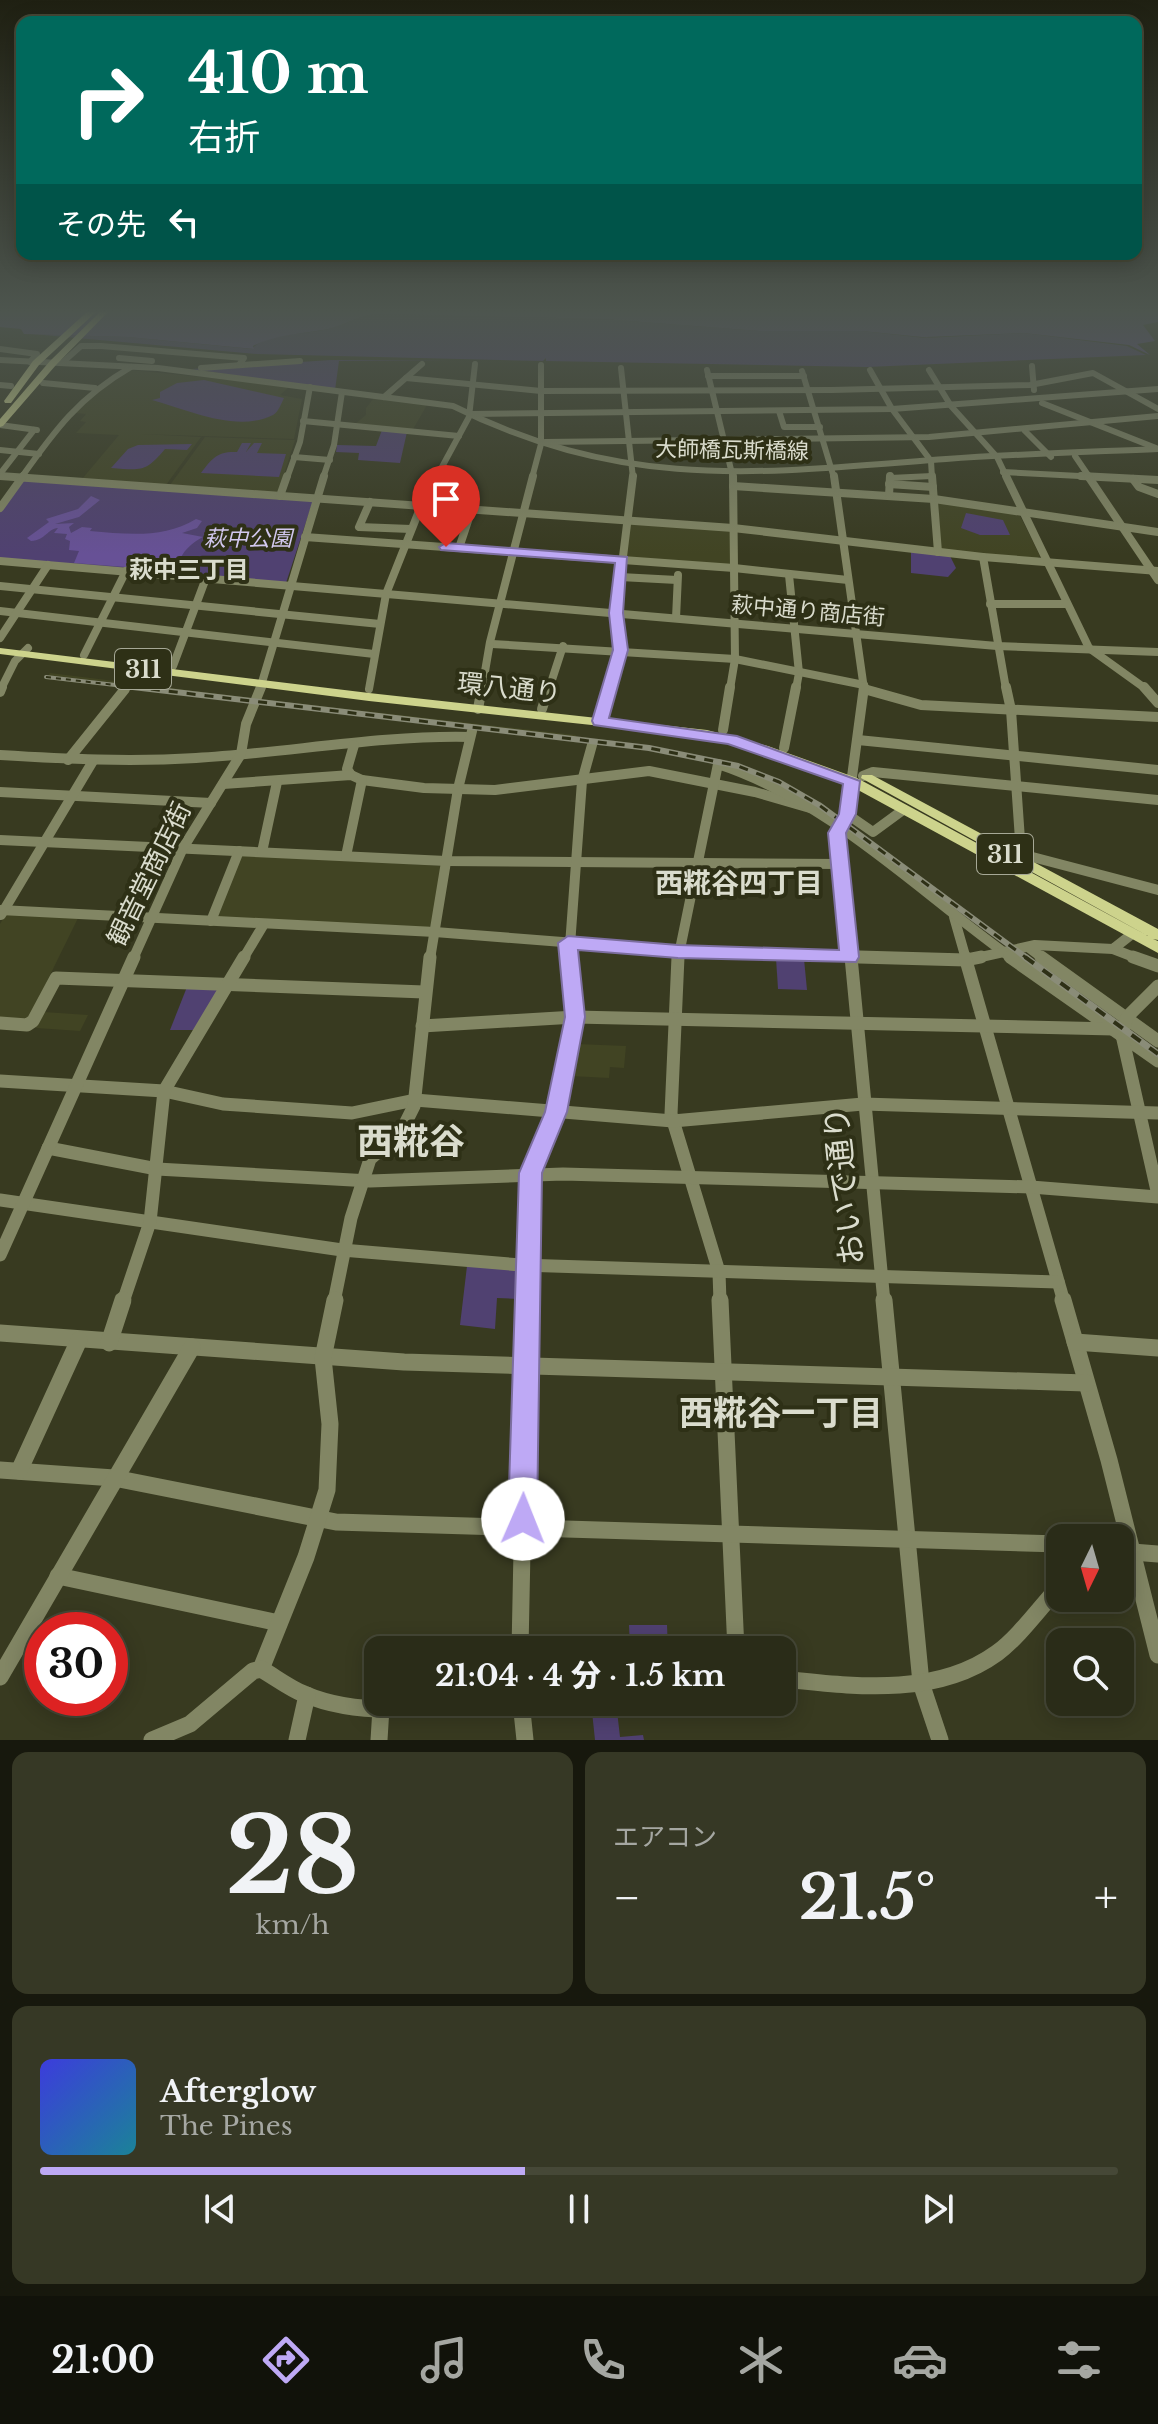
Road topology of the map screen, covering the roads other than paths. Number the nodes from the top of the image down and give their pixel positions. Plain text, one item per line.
1 (31, 392) edge
2 (91, 392) edge
3 (309, 392) edge
4 (342, 392) edge
5 (344, 392) edge
6 (390, 392) edge
7 (472, 392) edge
8 (541, 392) edge
9 (624, 392) edge
10 (713, 392) edge
11 (809, 392) edge
12 (882, 392) edge
13 (943, 392) edge
14 (1036, 392) edge
15 (1127, 392) edge
16 (1129, 392) edge
17 (384, 397) junction
18 (6, 401) edge
19 (1038, 401) junction
20 (951, 406) junction
21 (892, 409) junction
22 (1158, 409) edge
23 (814, 410) junction
24 (0, 411) edge
25 (717, 411) junction
26 (779, 411) junction
27 (627, 412) junction
28 (541, 413) junction
29 (470, 414) junction
30 (1158, 416) edge
31 (303, 421) junction
32 (0, 424) edge
33 (337, 424) junction
34 (1095, 426) junction
35 (820, 427) junction
36 (34, 430) junction
37 (1025, 431) junction
38 (54, 432) junction
39 (979, 434) junction
40 (459, 436) junction
41 (913, 438) junction
42 (824, 439) junction
43 (725, 440) junction
44 (631, 441) junction
45 (541, 443) junction
46 (1158, 449) edge
47 (0, 450) edge
48 (17, 452) junction
49 (39, 454) junction
50 (1075, 456) junction
51 (294, 457) junction
52 (997, 457) junction
53 (1051, 457) junction
54 (330, 460) junction
55 (931, 461) junction
56 (634, 466) junction
57 (833, 468) junction
58 (1003, 472) junction
59 (733, 473) junction
60 (0, 475) edge
61 (932, 476) junction
62 (1090, 477) junction
63 (22, 478) junction
64 (1133, 479) junction
65 (1158, 480) edge
66 (889, 484) junction
67 (733, 486) junction
68 (933, 487) junction
69 (836, 493) junction
70 (1158, 494) edge
71 (280, 496) junction
72 (889, 496) junction
73 (317, 498) junction
74 (934, 499) junction
75 (370, 502) junction
76 (421, 506) junction
77 (0, 508) edge
78 (472, 509) junction
79 (522, 513) junction
80 (1022, 514) junction
81 (626, 520) junction
82 (1124, 527) junction
83 (733, 528) junction
84 (411, 529) junction
85 (1158, 532) edge
86 (305, 537) junction
87 (843, 541) junction
88 (405, 544) junction
89 (459, 548) junction
90 (513, 552) junction
91 (938, 552) junction
92 (983, 557) junction
93 (622, 560) junction
94 (0, 561) edge
95 (1046, 562) junction
96 (678, 564) junction
97 (48, 565) junction
98 (734, 568) junction
99 (126, 571) junction
100 (1156, 574) edge
101 (789, 575) junction
102 (620, 577) junction
103 (206, 578) junction
104 (677, 580) junction
105 (848, 580) junction
106 (289, 585) junction
107 (0, 586) edge
108 (32, 589) junction
109 (386, 594) junction
110 (113, 598) junction
111 (500, 604) junction
112 (990, 604) junction
113 (1067, 604) junction
114 (195, 605) junction
115 (0, 611) edge
116 (16, 613) junction
117 (616, 613) junction
118 (282, 614) junction
119 (676, 618) junction
120 (100, 623) junction
121 (735, 623) junction
122 (380, 624) junction
123 (794, 628) junction
124 (186, 632) junction
125 (857, 635) junction
126 (0, 638) edge
127 (275, 642) junction
128 (0, 644) edge
129 (492, 644) junction
130 (563, 646) junction
131 (997, 646) junction
132 (1089, 648) junction
133 (621, 650) junction
134 (0, 651) edge
135 (25, 651) junction
136 (1158, 652) edge
137 (374, 654) junction
138 (84, 655) junction
139 (735, 659) junction
140 (173, 666) junction
141 (798, 670) junction
142 (264, 681) junction
143 (864, 687) junction
144 (125, 689) dead end
145 (369, 690) junction
146 (0, 691) edge
147 (1158, 703) edge
148 (479, 706) junction
149 (542, 709) junction
150 (1011, 710) junction
151 (1158, 717) edge
152 (600, 718) junction
153 (723, 730) junction
154 (858, 740) junction
155 (354, 745) junction
156 (592, 745) dead end
157 (784, 748) junction
158 (241, 754) junction
159 (0, 755) edge
160 (1013, 756) junction
161 (68, 760) junction
162 (93, 761) junction
163 (1158, 770) edge
164 (356, 778) junction
165 (855, 779) junction
166 (582, 781) junction
167 (277, 782) junction
168 (223, 784) junction
169 (715, 785) junction
170 (1017, 786) junction
171 (458, 789) junction
172 (0, 792) edge
173 (72, 795) junction
174 (1158, 800) edge
175 (211, 803) junction
176 (813, 809) junction
177 (903, 810) junction
178 (847, 814) junction
179 (838, 827) junction
180 (0, 840) edge
181 (44, 842) junction
182 (183, 848) junction
183 (239, 851) junction
184 (262, 852) junction
185 (346, 856) junction
186 (1014, 860) junction
187 (446, 861) junction
188 (576, 862) junction
189 (697, 863) junction
190 (840, 864) junction
191 (1158, 890) edge
192 (1, 912) edge
193 (954, 917) junction
194 (152, 918) junction
195 (211, 921) junction
196 (264, 924) junction
197 (435, 932) junction
198 (1132, 934) junction
199 (1158, 935) edge
200 (568, 943) junction
201 (1028, 947) junction
202 (1158, 948) edge
203 (1113, 949) junction
204 (678, 951) junction
205 (1008, 952) junction
206 (849, 957) junction
207 (966, 960) junction
208 (1158, 966) edge
209 (124, 981) junction
210 (227, 985) junction
211 (1158, 986) edge
212 (424, 992) junction
213 (575, 1017) junction
214 (1127, 1017) junction
215 (675, 1019) junction
216 (0, 1023) edge
217 (856, 1023) junction
218 (422, 1026) junction
219 (986, 1027) junction
220 (1118, 1032) junction
221 (1158, 1041) edge
222 (1158, 1061) edge
223 (0, 1081) edge
224 (77, 1086) junction
225 (164, 1091) junction
226 (415, 1100) junction
227 (863, 1104) junction
228 (1008, 1108) junction
229 (556, 1112) junction
230 (1138, 1112) junction
231 (1158, 1113) edge
232 (673, 1121) junction
233 (48, 1148) junction
234 (157, 1169) junction
235 (530, 1173) junction
236 (691, 1178) junction
237 (363, 1180) junction
238 (872, 1183) junction
239 (1031, 1187) junction
240 (1158, 1196) edge
241 (0, 1200) edge
242 (23, 1203) junction
243 (150, 1222) junction
244 (342, 1250) junction
245 (0, 1255) edge
246 (528, 1266) junction
247 (719, 1272) junction
248 (881, 1276) junction
249 (1058, 1282) junction
250 (0, 1333) edge
251 (79, 1340) junction
252 (1075, 1342) junction
253 (109, 1343) junction
254 (192, 1347) junction
255 (1158, 1348) edge
256 (323, 1358) junction
257 (526, 1365) junction
258 (723, 1371) junction
259 (890, 1377) junction
260 (1086, 1383) junction
261 (0, 1470) edge
262 (19, 1471) junction
263 (114, 1478) junction
264 (318, 1519) junction
265 (1127, 1524) edge
266 (522, 1526) junction
267 (729, 1534) junction
268 (907, 1540) junction
269 (1046, 1544) edge
270 (1134, 1552) edge
271 (1158, 1554) edge
272 (58, 1576) junction
273 (1134, 1577) edge
274 (1046, 1601) edge
275 (279, 1623) junction
276 (520, 1636) edge
277 (735, 1636) edge
278 (1158, 1655) edge
279 (261, 1669) junction
280 (0, 1677) edge
281 (796, 1680) edge
282 (921, 1683) junction
283 (307, 1695) junction
284 (364, 1705) edge
285 (380, 1716) edge
286 (522, 1716) edge
287 (179, 1734) edge
288 (152, 1740) edge
289 (297, 1740) edge
290 (379, 1740) edge
291 (525, 1740) edge
292 (940, 1740) edge

1 - 18 main road
2 - 38 street
3 - 31 street
4 - 33 street, 観音堂商店街
5 - 17 street, 大師橋瓦斯橋線
6 - 17 street
7 - 29 street
8 - 28 street
9 - 27 street
10 - 25 street
11 - 23 street
12 - 21 street
13 - 20 street
14 - 19 street
15 - 19 street
16 - 22 street
17 - 29 street, 大師橋瓦斯橋線
18 - 24 main road
18 - 32 main road
19 - 20 street
19 - 34 street
20 - 21 street
20 - 39 street
21 - 23 street
21 - 41 street
23 - 26 street
23 - 35 street
25 - 26 street
25 - 27 street
25 - 43 street
26 - 35 street
27 - 28 street
27 - 44 street
28 - 29 street
28 - 45 street
29 - 40 street
29 - 45 street, 大師橋瓦斯橋線
30 - 34 street
31 - 33 street
31 - 51 street
32 - 36 street
33 - 40 street
33 - 54 street, 観音堂商店街
34 - 37 street
34 - 46 street
35 - 42 street
36 - 38 street
36 - 48 street
37 - 39 street
37 - 53 street
38 - 49 street
39 - 41 street
39 - 52 street
40 - 76 street
41 - 42 street
41 - 55 street
42 - 43 street
42 - 57 street
43 - 44 street
43 - 59 street
44 - 45 street
44 - 56 street
45 - 56 street, 大師橋瓦斯橋線
45 - 79 street
46 - 50 street, 大師橋瓦斯橋線
47 - 48 street
48 - 49 street
48 - 60 street
49 - 63 street
50 - 53 street, 大師橋瓦斯橋線
50 - 62 street
51 - 54 street
51 - 71 street
52 - 53 street, 大師橋瓦斯橋線
52 - 55 street, 大師橋瓦斯橋線
52 - 58 street
54 - 73 street, 観音堂商店街
55 - 57 street, 大師橋瓦斯橋線
55 - 61 street
56 - 59 street, 大師橋瓦斯橋線
56 - 81 street
57 - 59 street, 大師橋瓦斯橋線
57 - 69 street
58 - 62 street
58 - 80 street
59 - 67 street
60 - 63 street
61 - 66 street
61 - 68 street
62 - 64 street
62 - 82 street
63 - 71 street
63 - 77 street
64 - 65 street
64 - 70 street
66 - 68 street
66 - 72 street
67 - 69 street
67 - 83 street
68 - 74 street
69 - 72 street
69 - 87 street
71 - 73 street
72 - 74 street
73 - 75 street
73 - 86 street, 観音堂商店街
74 - 80 street
74 - 91 street
75 - 76 street
75 - 84 street
76 - 78 street
76 - 84 street
78 - 79 street
78 - 89 street
79 - 81 street
79 - 90 street
80 - 82 street
80 - 95 street
81 - 83 street
81 - 93 street
82 - 85 street
82 - 100 street
83 - 87 street
83 - 98 street
84 - 88 street
86 - 88 street
86 - 106 street, 観音堂商店街
87 - 91 street
87 - 105 street
88 - 89 street
88 - 109 street
89 - 90 street
90 - 93 street
90 - 111 street
91 - 92 street
92 - 95 street
92 - 112 street
93 - 96 street
93 - 102 street
94 - 97 street, 萩中通り商店街
95 - 100 street
95 - 113 street
96 - 98 street
96 - 104 street
97 - 99 street, 萩中通り商店街
97 - 108 street
98 - 101 street
98 - 121 street
99 - 103 street, 萩中通り商店街
99 - 110 street
101 - 105 street
101 - 123 street
102 - 104 street
102 - 117 street
103 - 106 street, 萩中通り商店街
103 - 114 street
104 - 119 street
105 - 125 street
106 - 109 street, 萩中通り商店街
106 - 118 street, 観音堂商店街
107 - 108 street
108 - 110 street
108 - 116 street
109 - 111 street, 萩中通り商店街
109 - 122 street
110 - 114 street
110 - 120 street
111 - 117 street, 萩中通り商店街
111 - 129 street
112 - 113 street
112 - 131 street
113 - 132 street
114 - 118 street
114 - 124 street
115 - 116 street
116 - 120 street
116 - 126 street
117 - 119 street, 萩中通り商店街
117 - 133 street
118 - 122 street
118 - 127 street, 観音堂商店街
119 - 121 street, 萩中通り商店街
120 - 124 street
120 - 138 street
121 - 123 street, 萩中通り商店街
121 - 139 street
122 - 137 street
123 - 125 street, 萩中通り商店街
123 - 141 street
124 - 127 street
124 - 140 street
125 - 131 street, 萩中通り商店街
125 - 143 street
127 - 137 street
127 - 142 street, 観音堂商店街
128 - 135 main road, 環八通り / 311
129 - 130 street
129 - 148 street
130 - 133 street
130 - 149 street
131 - 132 street, 萩中通り商店街
131 - 150 street
132 - 136 street, 萩中通り商店街
132 - 147 street
133 - 139 street
133 - 152 street
134 - 135 main road, 環八通り / 311
135 - 138 main road, 環八通り / 311
135 - 142 main road, 環八通り / 311
135 - 146 street
137 - 145 street
138 - 140 main road, 環八通り / 311
139 - 141 street
139 - 153 street
140 - 142 main road, 環八通り / 311
141 - 143 street
141 - 157 street
142 - 145 main road, 環八通り / 311
142 - 148 main road, 環八通り / 311
142 - 158 street, 観音堂商店街
143 - 150 street
143 - 154 street
144 - 161 street
145 - 148 main road, 環八通り / 311
148 - 149 main road, 環八通り / 311
148 - 152 main road, 環八通り / 311
149 - 152 main road, 環八通り / 311
150 - 151 street
150 - 160 street
152 - 153 main road, 環八通り / 311
152 - 165 main road, 環八通り / 311
153 - 157 main road, 環八通り / 311
154 - 160 street
154 - 165 street
155 - 158 street
155 - 164 street
155 - 171 street
156 - 166 street
157 - 165 main road, 環八通り / 311
158 - 162 street
158 - 168 street, 観音堂商店街
159 - 161 street
160 - 163 street
160 - 170 street
161 - 162 street
162 - 173 street
164 - 167 street
164 - 171 street
164 - 185 street
165 - 170 street
165 - 177 main road, 環八通り / 311
165 - 178 street
165 - 186 main road, 環八通り / 311
166 - 169 street
166 - 171 street
166 - 188 street
167 - 168 street
167 - 184 street
168 - 175 street, 観音堂商店街
169 - 176 street
169 - 176 street
169 - 189 street
170 - 174 street
170 - 186 street
171 - 187 street
172 - 173 street
173 - 175 street
173 - 181 street
175 - 182 street, 観音堂商店街
176 - 179 street
177 - 178 street
177 - 186 main road, 環八通り / 311
178 - 179 street
179 - 190 street, おいで通り
179 - 193 street
180 - 181 street
181 - 182 street
181 - 192 street
182 - 183 street
182 - 194 street, 観音堂商店街
183 - 184 street
183 - 195 street
184 - 185 street
185 - 187 street
186 - 191 street
186 - 198 main road, 環八通り / 311
186 - 199 main road, 環八通り / 311
187 - 188 street
187 - 197 street
188 - 189 street
188 - 200 street
189 - 190 street
189 - 204 street
190 - 206 street, おいで通り
192 - 194 street
193 - 205 street
193 - 207 street
194 - 195 street
194 - 209 street, 観音堂商店街
195 - 196 street
196 - 197 street
196 - 210 street
197 - 200 street
197 - 212 street
198 - 202 main road, 環八通り / 311
198 - 203 street
200 - 204 street
200 - 213 street
201 - 203 street
201 - 205 street
201 - 214 street
203 - 208 street
204 - 206 street
204 - 215 street
205 - 207 street
205 - 220 street
206 - 207 street
206 - 217 street, おいで通り
207 - 219 street
209 - 210 street
209 - 216 street
209 - 224 street, 観音堂商店街
210 - 212 street
210 - 225 street
211 - 214 street
212 - 218 street
213 - 215 street
213 - 218 street
213 - 229 street
214 - 220 street
214 - 221 street
215 - 217 street
215 - 232 street
217 - 219 street
217 - 227 street, おいで通り
218 - 226 street
219 - 220 street
219 - 228 street
220 - 222 street
220 - 230 street
223 - 224 street
224 - 225 street
224 - 233 street, 観音堂商店街
225 - 226 street
225 - 234 street
226 - 229 street
226 - 237 street
227 - 228 street
227 - 232 street
227 - 238 street, おいで通り
228 - 230 street
228 - 239 street
229 - 232 street
229 - 235 street
230 - 231 street
230 - 240 street
232 - 236 street
233 - 234 street
233 - 242 street, 観音堂商店街
234 - 237 street
234 - 243 street
235 - 236 street
235 - 237 street
235 - 246 street
236 - 238 street
236 - 247 street
237 - 244 street
238 - 239 street
238 - 248 street, おいで通り
239 - 240 street
239 - 249 street
241 - 242 street
242 - 243 street
242 - 245 street, 観音堂商店街
243 - 244 street
243 - 253 street
244 - 246 street
244 - 256 street
246 - 247 street
246 - 257 street
247 - 248 street
247 - 258 street
248 - 249 street
248 - 259 street, おいで通り
249 - 252 street
250 - 251 street
251 - 253 street
251 - 262 street
252 - 255 street
252 - 260 street
253 - 254 street
254 - 256 street
254 - 263 street
256 - 257 street
256 - 264 street
257 - 258 street
257 - 266 street
258 - 259 street
258 - 267 street
259 - 260 street
259 - 268 street, おいで通り
260 - 265 street
261 - 262 street
262 - 263 street
263 - 264 street
263 - 272 street
264 - 266 street
264 - 275 street
266 - 267 street
266 - 276 street
267 - 268 street
267 - 277 street
268 - 269 street
268 - 282 street, おいで通り
270 - 271 street
272 - 275 street
272 - 280 street
273 - 278 street
274 - 282 street
275 - 279 street
279 - 283 street
279 - 287 street
281 - 282 street
282 - 292 street, おいで通り
283 - 284 street
283 - 289 street
285 - 290 street
286 - 291 street
287 - 288 street

